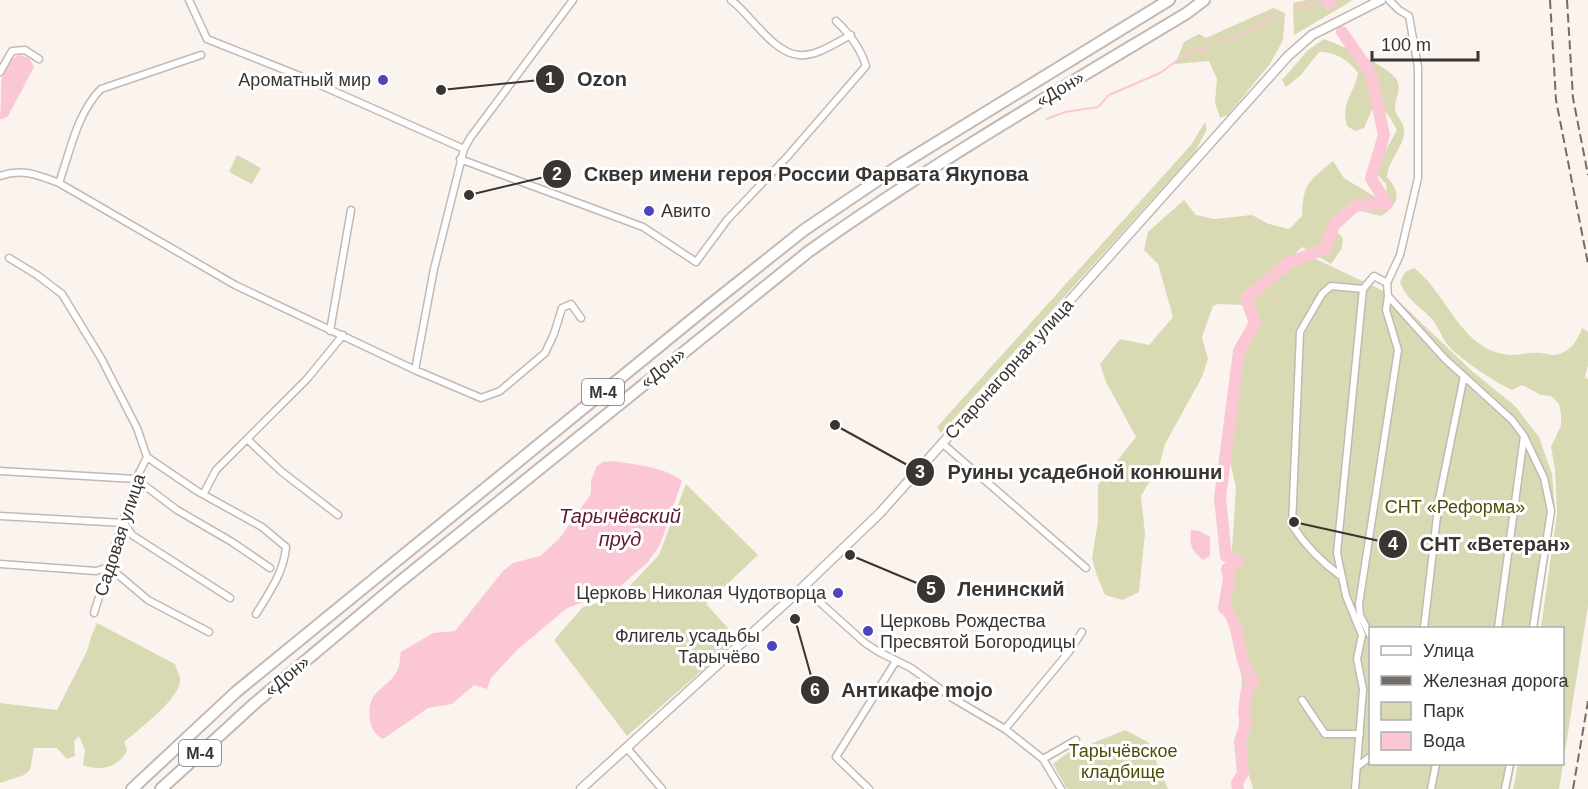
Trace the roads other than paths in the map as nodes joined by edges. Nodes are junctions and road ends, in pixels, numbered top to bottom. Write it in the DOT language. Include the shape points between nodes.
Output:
graph roads {
  1 [pos="189,0"];
  2 [pos="573,0"];
  3 [pos="731,0"];
  4 [pos="1169,0"];
  5 [pos="1204,0"];
  6 [pos="1381,0"];
  7 [pos="1389,0"];
  8 [pos="836,21"];
  9 [pos="851,35"];
  10 [pos="201,56"];
  11 [pos="39,59"];
  12 [pos="0,72"];
  13 [pos="464,149"];
  14 [pos="460,159"];
  15 [pos="0,176"];
  16 [pos="59,183"];
  17 [pos="351,210"];
  18 [pos="9,258"];
  19 [pos="1387,283"];
  20 [pos="1363,289"];
  21 [pos="1388,296"];
  22 [pos="581,318"];
  23 [pos="330,331"];
  24 [pos="343,335"];
  25 [pos="415,370"];
  26 [pos="1464,376"];
  27 [pos="1524,436"];
  28 [pos="247,439"];
  29 [pos="943,444"];
  30 [pos="147,457"];
  31 [pos="0,471"];
  32 [pos="136,479"];
  33 [pos="204,493"];
  34 [pos="338,515"];
  35 [pos="0,516"];
  36 [pos="124,523"];
  37 [pos="0,564"];
  38 [pos="110,567"];
  39 [pos="270,568"];
  40 [pos="1086,568"];
  41 [pos="1341,576"];
  42 [pos="803,587"];
  43 [pos="230,598"];
  44 [pos="94,613"];
  45 [pos="256,614"];
  46 [pos="1424,627"];
  47 [pos="1498,627"];
  48 [pos="1533,627"];
  49 [pos="1369,631"];
  50 [pos="209,632"];
  51 [pos="1082,632"];
  52 [pos="896,661"];
  53 [pos="1302,700"];
  54 [pos="1005,729"];
  55 [pos="1360,734"];
  56 [pos="1076,740"];
  57 [pos="626,747"];
  58 [pos="1043,759"];
  59 [pos="1369,759"];
  60 [pos="1436,765"];
  61 [pos="1510,765"];
  62 [pos="1358,766"];
  63 [pos="132,789"];
  64 [pos="162,789"];
  65 [pos="581,789"];
  66 [pos="662,789"];
  67 [pos="869,789"];
  68 [pos="1061,789"];
  69 [pos="1355,789"];
  70 [pos="1431,789"];
  71 [pos="1505,789"];
  1 -- 13 [label="street" via="207,39"];
  2 -- 13 [label="street"];
  3 -- 9 [label="street" via="772,41 800,56"];
  4 -- 63 [label="highway, «Дон» / М-4" via="900,165 804,230 254,677"];
  5 -- 64 [label="highway, «Дон» / М-4" via="976,140 808,252 397,584 254,704"];
  6 -- 29 [label="main road, Старонагорная улица" via="1312,35 1288,56"];
  7 -- 19 [label="street" via="1409,16 1418,66 1418,178 1400,255"];
  8 -- 9 [label="street"];
  9 -- 14 [label="street" via="866,66 727,220 696,262 643,227"];
  10 -- 16 [label="street" via="101,89 84,113"];
  11 -- 12 [label="street" via="25,50 12,51"];
  13 -- 14 [label="street"];
  14 -- 25 [label="street"];
  15 -- 16 [label="street" via="13,171"];
  16 -- 23 [label="street" via="235,285"];
  17 -- 23 [label="street"];
  18 -- 30 [label="street" via="62,294 101,358 137,428"];
  19 -- 20 [label="street" via="1374,276"];
  19 -- 21 [label="street"];
  20 -- 41 [label="street" via="1337,553"];
  20 -- 41 [label="street" via="1331,286 1300,332 1292,525 1300,538"];
  21 -- 26 [label="street"];
  21 -- 49 [label="street" via="1386,310 1398,350 1359,604"];
  22 -- 25 [label="street" via="571,304 562,308 545,353 500,391 481,398"];
  23 -- 24 [label="street"];
  24 -- 25 [label="street"];
  24 -- 28 [label="street" via="307,379"];
  26 -- 27 [label="street"];
  26 -- 46 [label="street" via="1439,499"];
  27 -- 47 [label="street"];
  27 -- 48 [label="street" via="1544,478 1551,511"];
  28 -- 33 [label="street" via="216,470"];
  28 -- 34 [label="street"];
  29 -- 40 [label="street"];
  29 -- 42 [label="main road, Старонагорная улица" via="880,513"];
  30 -- 32 [label="street, Садовая улица"];
  30 -- 33 [label="street"];
  31 -- 32 [label="street"];
  32 -- 36 [label="street, Садовая улица"];
  32 -- 39 [label="street" via="177,510"];
  33 -- 45 [label="street" via="262,527 286,547 278,578"];
  35 -- 36 [label="street"];
  36 -- 38 [label="street, Садовая улица"];
  36 -- 43 [label="street" via="132,536"];
  37 -- 38 [label="street" via="96,571"];
  38 -- 44 [label="street, Садовая улица"];
  38 -- 50 [label="street" via="148,600"];
  41 -- 55 [label="street" via="1362,635 1357,659 1364,689"];
  42 -- 52 [label="street" via="866,643"];
  42 -- 57 [label="main road, Старонагорная улица"];
  51 -- 54 [label="street"];
  52 -- 54 [label="street"];
  52 -- 67 [label="street" via="836,757"];
  53 -- 55 [label="street" via="1325,734"];
  54 -- 58 [label="street"];
  55 -- 62 [label="street"];
  56 -- 58 [label="street"];
  57 -- 65 [label="main road, Старонагорная улица"];
  57 -- 66 [label="street"];
  58 -- 68 [label="street"];
  59 -- 62 [label="street"];
  60 -- 70 [label="street"];
  61 -- 71 [label="street"];
  62 -- 69 [label="street"];
}
